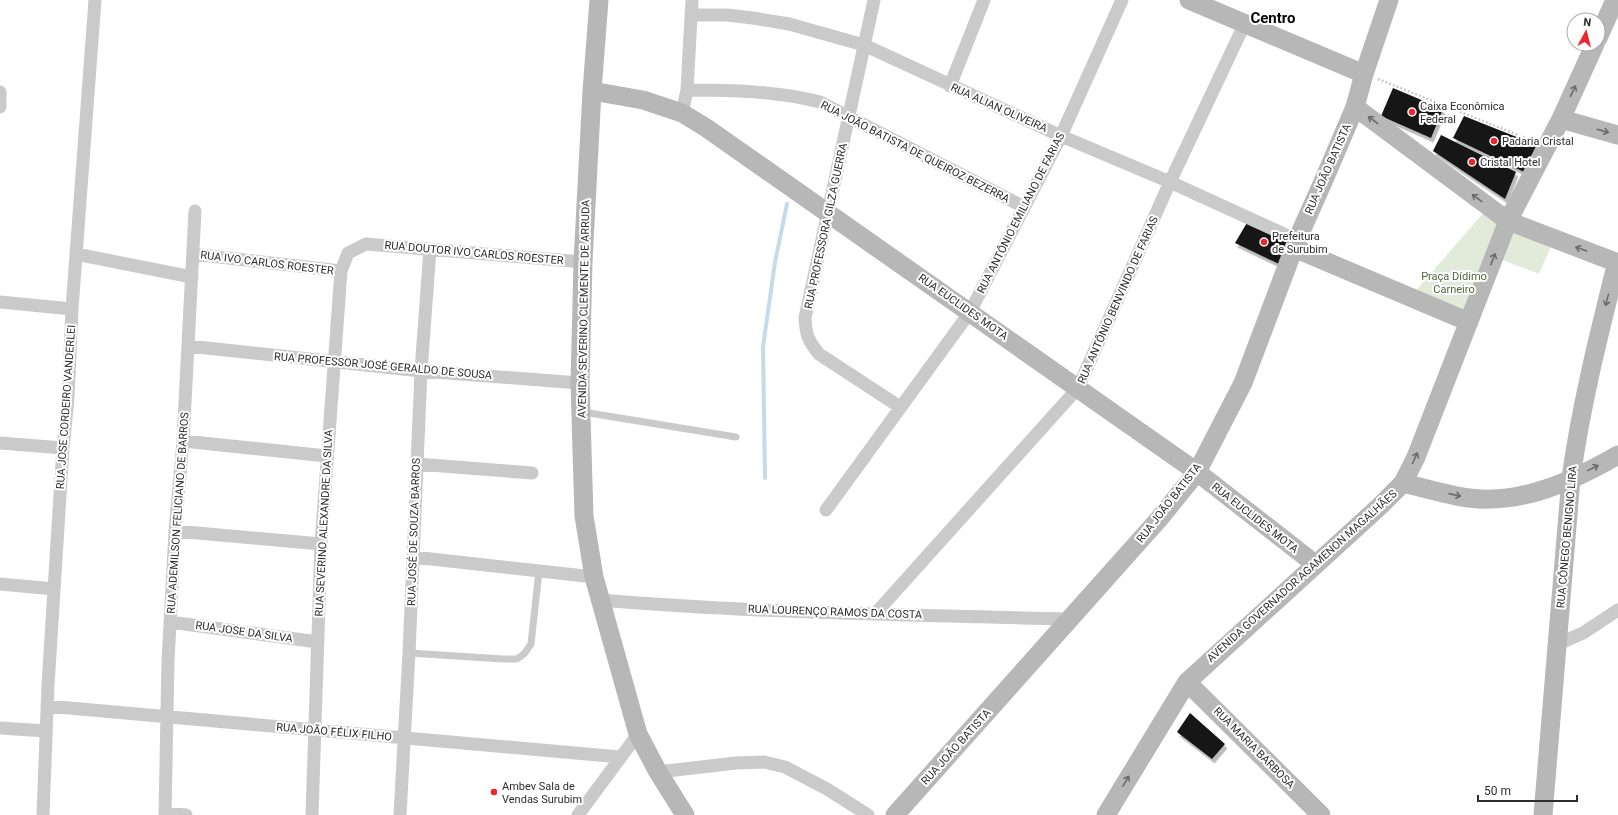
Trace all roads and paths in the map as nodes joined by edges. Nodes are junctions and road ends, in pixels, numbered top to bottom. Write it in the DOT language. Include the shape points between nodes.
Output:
graph roads {
  1 [pos="95,0"];
  2 [pos="599,0"];
  3 [pos="692,0"];
  4 [pos="874,0"];
  5 [pos="984,0"];
  6 [pos="1122,0"];
  7 [pos="1189,0"];
  8 [pos="1389,0"];
  9 [pos="1615,0"];
  10 [pos="691,15"];
  11 [pos="1606,20"];
  12 [pos="1244,23"];
  13 [pos="864,45"];
  14 [pos="1591,52"];
  15 [pos="1364,74"];
  16 [pos="950,86"];
  17 [pos="687,90"];
  18 [pos="592,91"];
  19 [pos="0,92"];
  20 [pos="0,107"];
  21 [pos="1355,107"];
  22 [pos="682,113"];
  23 [pos="850,117"];
  24 [pos="1561,119"];
  25 [pos="1618,134"];
  26 [pos="1061,136"];
  27 [pos="1546,146"];
  28 [pos="1170,182"];
  29 [pos="1024,207"];
  30 [pos="195,211"];
  31 [pos="828,212"];
  32 [pos="1508,222"];
  33 [pos="366,244"];
  34 [pos="1295,244"];
  35 [pos="430,249"];
  36 [pos="76,254"];
  37 [pos="193,254"];
  38 [pos="583,262"];
  39 [pos="1617,262"];
  40 [pos="341,271"];
  41 [pos="192,277"];
  42 [pos="0,302"];
  43 [pos="72,309"];
  44 [pos="970,312"];
  45 [pos="1469,322"];
  46 [pos="188,346"];
  47 [pos="333,363"];
  48 [pos="422,371"];
  49 [pos="580,382"];
  50 [pos="1078,388"];
  51 [pos="900,407"];
  52 [pos="580,412"];
  53 [pos="736,437"];
  54 [pos="183,441"];
  55 [pos="0,443"];
  56 [pos="62,448"];
  57 [pos="1618,455"];
  58 [pos="327,456"];
  59 [pos="417,464"];
  60 [pos="1197,472"];
  61 [pos="532,473"];
  62 [pos="1571,478"];
  63 [pos="1403,483"];
  64 [pos="826,510"];
  65 [pos="175,531"];
  66 [pos="321,544"];
  67 [pos="413,557"];
  68 [pos="1315,564"];
  69 [pos="539,571"];
  70 [pos="594,577"];
  71 [pos="0,584"];
  72 [pos="54,589"];
  73 [pos="600,600"];
  74 [pos="1618,610"];
  75 [pos="875,614"];
  76 [pos="1070,619"];
  77 [pos="170,622"];
  78 [pos="318,642"];
  79 [pos="1558,644"];
  80 [pos="409,653"];
  81 [pos="1186,682"];
  82 [pos="47,706"];
  83 [pos="166,717"];
  84 [pos="0,728"];
  85 [pos="314,730"];
  86 [pos="46,731"];
  87 [pos="638,734"];
  88 [pos="404,738"];
  89 [pos="620,757"];
  90 [pos="658,772"];
  91 [pos="165,814"];
  92 [pos="43,815"];
  93 [pos="186,815"];
  94 [pos="312,815"];
  95 [pos="400,815"];
  96 [pos="578,815"];
  97 [pos="686,815"];
  98 [pos="868,815"];
  99 [pos="895,815"];
  100 [pos="1106,815"];
  101 [pos="1321,815"];
  102 [pos="1543,815"];
  1 -- 36 [label="street, RUA JOSE CORDEIRO VANDERLEI"];
  2 -- 18 [label="main road, AVENIDA SEVERINO CLEMENTE DE ARRUDA"];
  3 -- 10 [label="street"];
  4 -- 13 [label="street, RUA PROFESSORA GILZA GUERRA"];
  5 -- 16 [label="street"];
  6 -- 26 [label="street, RUA ANTÔNIO EMILIANO DE FARIAS"];
  7 -- 12 [label="main road"];
  8 -- 15 [label="main road, RUA JOÃO BATISTA"];
  9 -- 11 [label="main road"];
  10 -- 13 [label="street, RUA ALIAN OLIVEIRA" via="727,15 788,24"];
  10 -- 17 [label="street"];
  12 -- 15 [label="main road"];
  12 -- 28 [label="street, RUA ANTÔNIO BENVINDO DE FARIAS"];
  13 -- 16 [label="street, RUA ALIAN OLIVEIRA"];
  13 -- 23 [label="street, RUA PROFESSORA GILZA GUERRA"];
  24 -- 14 [label="main road, AVENIDA GOVERNADOR AGAMENON MAGALHÃES, one-way"];
  15 -- 21 [label="main road, RUA JOÃO BATISTA"];
  15 -- 27 [label="path"];
  16 -- 26 [label="street, RUA ALIAN OLIVEIRA"];
  17 -- 22 [label="street"];
  17 -- 23 [label="street, RUA JOÃO BATISTA DE QUEIROZ BEZERRA" via="774,93 800,97 820,102"];
  18 -- 22 [label="main road, RUA EUCLIDES MOTA" via="644,100"];
  18 -- 38 [label="main road, AVENIDA SEVERINO CLEMENTE DE ARRUDA"];
  19 -- 20 [label="street"];
  32 -- 21 [label="main road, one-way"];
  21 -- 34 [label="main road, RUA JOÃO BATISTA"];
  22 -- 31 [label="main road, RUA EUCLIDES MOTA"];
  23 -- 29 [label="street, RUA JOÃO BATISTA DE QUEIROZ BEZERRA"];
  23 -- 31 [label="street, RUA PROFESSORA GILZA GUERRA"];
  24 -- 25 [label="main road, one-way"];
  24 -- 27 [label="main road, AVENIDA GOVERNADOR AGAMENON MAGALHÃES"];
  26 -- 28 [label="street, RUA ALIAN OLIVEIRA"];
  26 -- 29 [label="street, RUA ANTÔNIO EMILIANO DE FARIAS"];
  27 -- 32 [label="main road, AVENIDA GOVERNADOR AGAMENON MAGALHÃES"];
  28 -- 34 [label="street, RUA ALIAN OLIVEIRA"];
  28 -- 50 [label="street, RUA ANTÔNIO BENVINDO DE FARIAS"];
  29 -- 44 [label="street, RUA ANTÔNIO EMILIANO DE FARIAS"];
  30 -- 37 [label="street, RUA ADEMILSON FELICIANO DE BARROS"];
  31 -- 44 [label="main road, RUA EUCLIDES MOTA"];
  31 -- 51 [label="street, RUA PROFESSORA GILZA GUERRA" via="805,318 806,334 819,354"];
  39 -- 32 [label="main road, one-way"];
  45 -- 32 [label="main road, AVENIDA GOVERNADOR AGAMENON MAGALHÃES, one-way"];
  33 -- 35 [label="street, RUA DOUTOR IVO CARLOS ROESTER"];
  33 -- 40 [label="street, RUA SEVERINO ALEXANDRE DA SILVA" via="348,253"];
  34 -- 45 [label="main road"];
  34 -- 60 [label="main road, RUA JOÃO BATISTA" via="1243,383"];
  35 -- 38 [label="street, RUA DOUTOR IVO CARLOS ROESTER"];
  35 -- 48 [label="street, RUA JOSÉ DE SOUZA BARROS"];
  36 -- 41 [label="street"];
  36 -- 43 [label="street, RUA JOSE CORDEIRO VANDERLEI"];
  37 -- 40 [label="street, RUA IVO CARLOS ROESTER"];
  37 -- 41 [label="street, RUA ADEMILSON FELICIANO DE BARROS"];
  38 -- 49 [label="main road, AVENIDA SEVERINO CLEMENTE DE ARRUDA"];
  39 -- 62 [label="main road, RUA CÔNEGO BENIGNO LIRA, one-way" via="1586,389"];
  40 -- 47 [label="street, RUA SEVERINO ALEXANDRE DA SILVA"];
  41 -- 46 [label="street, RUA ADEMILSON FELICIANO DE BARROS"];
  42 -- 43 [label="street"];
  43 -- 56 [label="street, RUA JOSE CORDEIRO VANDERLEI" via="68,398"];
  44 -- 50 [label="main road, RUA EUCLIDES MOTA"];
  44 -- 51 [label="street, RUA ANTÔNIO EMILIANO DE FARIAS"];
  63 -- 45 [label="main road, AVENIDA GOVERNADOR AGAMENON MAGALHÃES, one-way" via="1416,457"];
  46 -- 47 [label="street, RUA PROFESSOR JOSÉ GERALDO DE SOUSA"];
  46 -- 54 [label="street, RUA ADEMILSON FELICIANO DE BARROS"];
  47 -- 48 [label="street, RUA PROFESSOR JOSÉ GERALDO DE SOUSA"];
  47 -- 58 [label="street, RUA SEVERINO ALEXANDRE DA SILVA"];
  48 -- 49 [label="street, RUA PROFESSOR JOSÉ GERALDO DE SOUSA"];
  48 -- 59 [label="street, RUA JOSÉ DE SOUZA BARROS"];
  49 -- 52 [label="main road, AVENIDA SEVERINO CLEMENTE DE ARRUDA"];
  50 -- 60 [label="main road, RUA EUCLIDES MOTA"];
  50 -- 75 [label="street, RUA ANTÔNIO BENVINDO DE FARIAS"];
  51 -- 64 [label="street, RUA ANTÔNIO EMILIANO DE FARIAS"];
  52 -- 53 [label="lane"];
  52 -- 70 [label="main road, AVENIDA SEVERINO CLEMENTE DE ARRUDA" via="584,516"];
  54 -- 58 [label="street"];
  54 -- 65 [label="street, RUA ADEMILSON FELICIANO DE BARROS"];
  55 -- 56 [label="street"];
  56 -- 72 [label="street, RUA JOSE CORDEIRO VANDERLEI"];
  62 -- 57 [label="main road, one-way"];
  58 -- 66 [label="street, RUA SEVERINO ALEXANDRE DA SILVA"];
  59 -- 61 [label="street"];
  59 -- 67 [label="street, RUA JOSÉ DE SOUZA BARROS"];
  60 -- 68 [label="main road, RUA EUCLIDES MOTA"];
  60 -- 76 [label="main road, RUA JOÃO BATISTA"];
  63 -- 62 [label="main road, one-way" via="1468,498 1500,499 1530,494"];
  62 -- 79 [label="main road, RUA CÔNEGO BENIGNO LIRA"];
  63 -- 68 [label="main road, AVENIDA GOVERNADOR AGAMENON MAGALHÃES"];
  65 -- 66 [label="street"];
  65 -- 77 [label="street, RUA ADEMILSON FELICIANO DE BARROS"];
  66 -- 78 [label="street, RUA SEVERINO ALEXANDRE DA SILVA"];
  67 -- 69 [label="street"];
  67 -- 80 [label="street, RUA JOSÉ DE SOUZA BARROS"];
  68 -- 81 [label="main road, AVENIDA GOVERNADOR AGAMENON MAGALHÃES"];
  69 -- 70 [label="street"];
  69 -- 80 [label="lane" via="531,644 517,659"];
  70 -- 73 [label="main road, AVENIDA SEVERINO CLEMENTE DE ARRUDA"];
  71 -- 72 [label="street"];
  72 -- 82 [label="street, RUA JOSE CORDEIRO VANDERLEI"];
  73 -- 75 [label="street, RUA LOURENÇO RAMOS DA COSTA" via="676,606"];
  73 -- 87 [label="main road, AVENIDA SEVERINO CLEMENTE DE ARRUDA"];
  74 -- 79 [label="street" via="1583,633"];
  75 -- 76 [label="street, RUA LOURENÇO RAMOS DA COSTA"];
  76 -- 99 [label="main road, RUA JOÃO BATISTA"];
  77 -- 78 [label="street, RUA JOSE DA SILVA"];
  77 -- 83 [label="street, RUA ADEMILSON FELICIANO DE BARROS"];
  78 -- 85 [label="street, RUA SEVERINO ALEXANDRE DA SILVA"];
  79 -- 102 [label="main road, RUA CÔNEGO BENIGNO LIRA"];
  80 -- 88 [label="street, RUA JOSÉ DE SOUZA BARROS"];
  100 -- 81 [label="main road, AVENIDA GOVERNADOR AGAMENON MAGALHÃES, one-way"];
  81 -- 101 [label="main road, RUA MARIA BARBOSA"];
  82 -- 83 [label="street, RUA JOÃO FÉLIX FILHO"];
  82 -- 86 [label="street, RUA JOSE CORDEIRO VANDERLEI"];
  83 -- 85 [label="street, RUA JOÃO FÉLIX FILHO"];
  83 -- 91 [label="street, RUA ADEMILSON FELICIANO DE BARROS"];
  84 -- 86 [label="street"];
  85 -- 88 [label="street, RUA JOÃO FÉLIX FILHO"];
  85 -- 94 [label="street, RUA SEVERINO ALEXANDRE DA SILVA"];
  86 -- 92 [label="street, RUA JOSE CORDEIRO VANDERLEI"];
  87 -- 89 [label="street"];
  87 -- 90 [label="main road, AVENIDA SEVERINO CLEMENTE DE ARRUDA"];
  88 -- 89 [label="street, RUA JOÃO FÉLIX FILHO"];
  88 -- 95 [label="street, RUA JOSÉ DE SOUZA BARROS"];
  89 -- 96 [label="street"];
  90 -- 97 [label="main road, AVENIDA SEVERINO CLEMENTE DE ARRUDA"];
  90 -- 98 [label="street" via="764,762 785,767"];
  91 -- 93 [label="street"];
}
